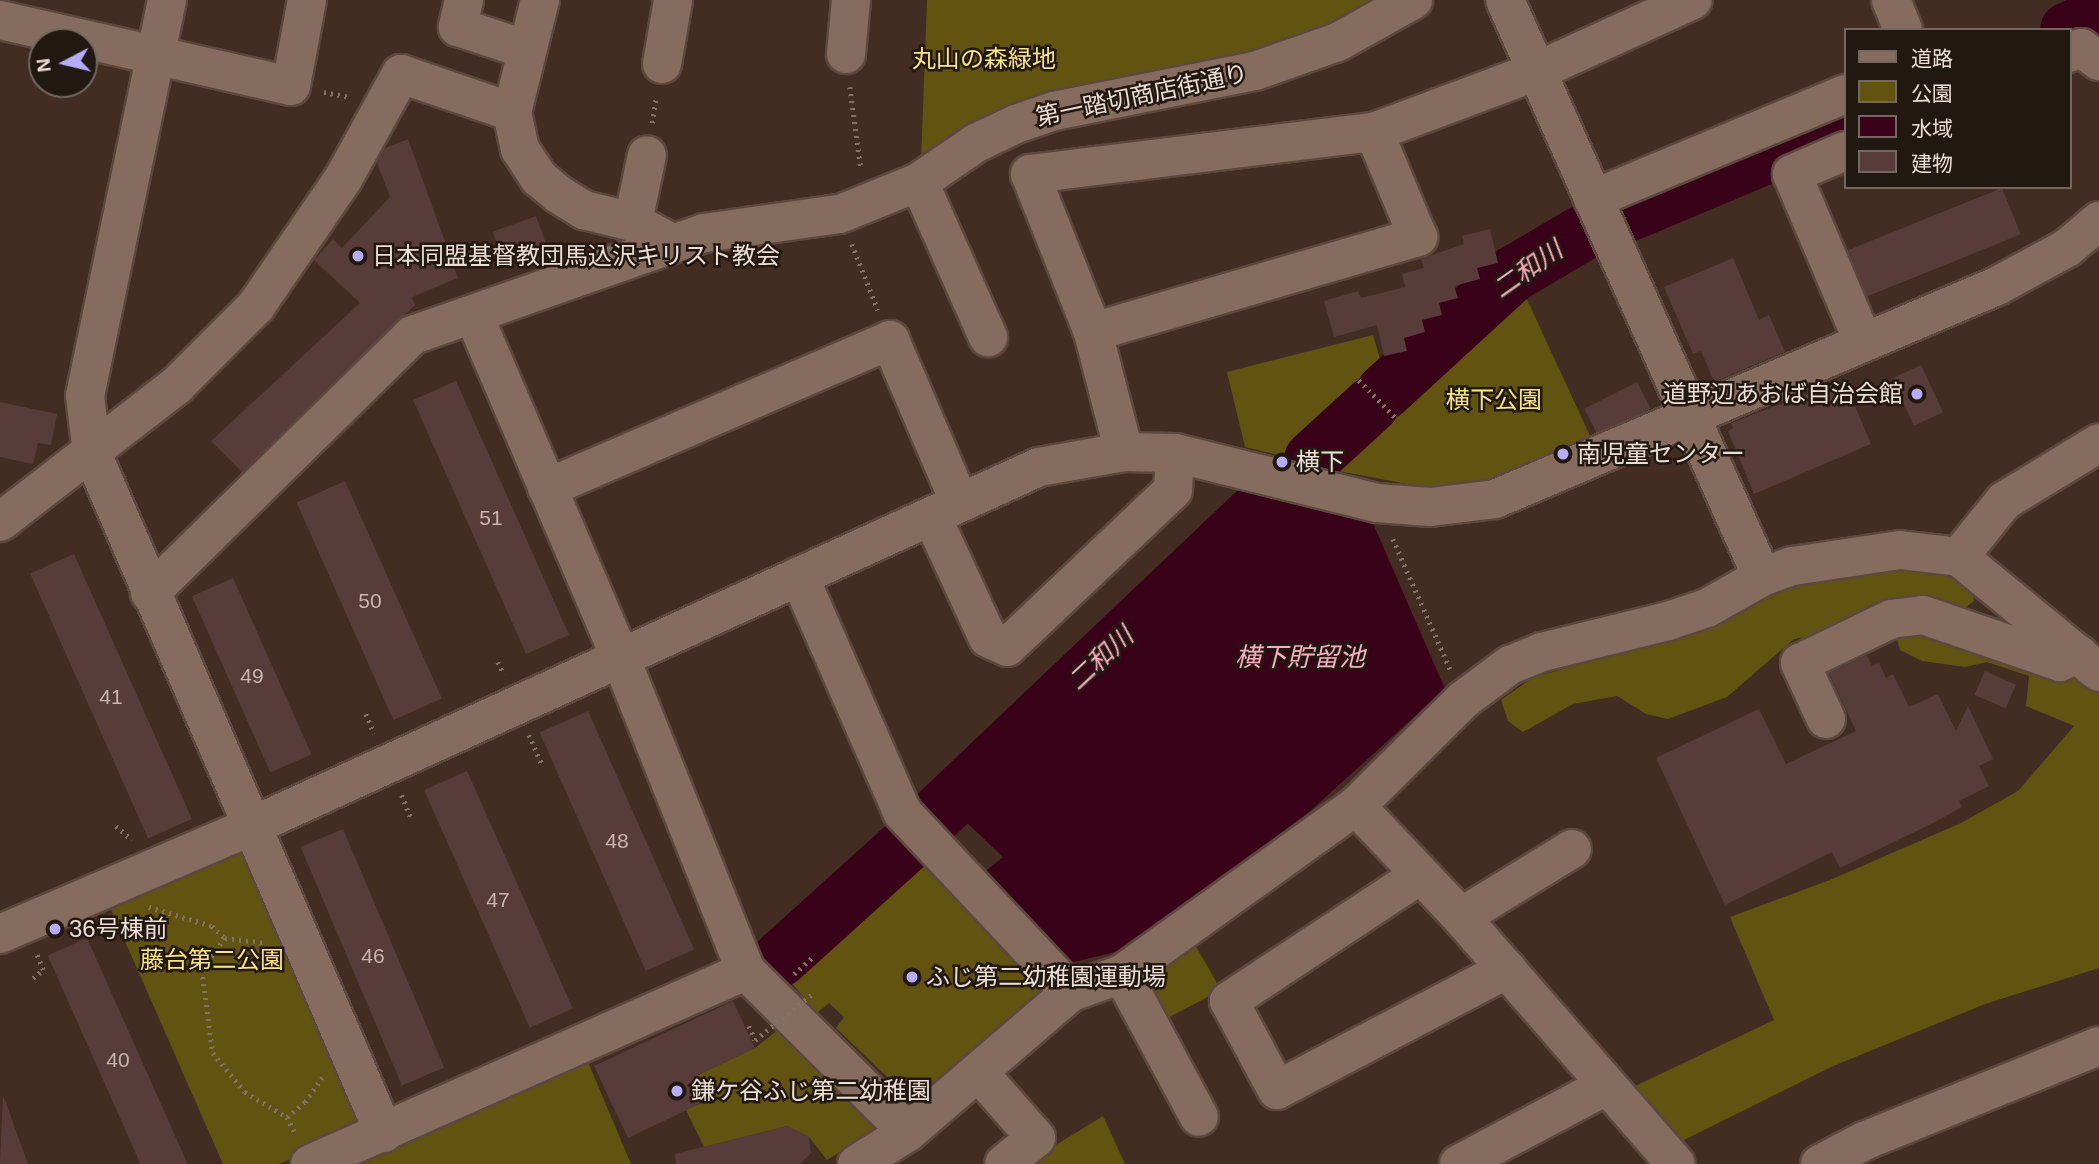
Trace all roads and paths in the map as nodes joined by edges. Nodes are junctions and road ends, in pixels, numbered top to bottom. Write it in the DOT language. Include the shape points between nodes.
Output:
graph roads {
  1 [pos="167,0"];
  2 [pos="307,0"];
  3 [pos="464,0"];
  4 [pos="540,0"];
  5 [pos="673,0"];
  6 [pos="851,0"];
  7 [pos="1413,0"];
  8 [pos="1505,0"];
  9 [pos="1693,0"];
  10 [pos="13,20"];
  11 [pos="525,49"];
  12 [pos="2071,52"];
  13 [pos="846,54"];
  14 [pos="156,55"];
  15 [pos="2099,61"];
  16 [pos="662,64"];
  17 [pos="1537,71"];
  18 [pos="291,86"];
  19 [pos="1843,94"];
  20 [pos="384,104"];
  21 [pos="512,112"];
  22 [pos="1374,132"];
  23 [pos="1843,151"];
  24 [pos="647,155"];
  25 [pos="919,182"];
  26 [pos="853,209"];
  27 [pos="1600,216"];
  28 [pos="2099,221"];
  29 [pos="633,222"];
  30 [pos="672,243"];
  31 [pos="474,316"];
  32 [pos="1093,332"];
  33 [pos="988,337"];
  34 [pos="890,340"];
  35 [pos="1863,341"];
  36 [pos="1359,380"];
  37 [pos="1395,417"];
  38 [pos="1690,420"];
  39 [pos="2099,443"];
  40 [pos="1124,452"];
  41 [pos="92,453"];
  42 [pos="1175,453"];
  43 [pos="547,488"];
  44 [pos="1377,503"];
  45 [pos="946,510"];
  46 [pos="0,522"];
  47 [pos="1959,557"];
  48 [pos="799,576"];
  49 [pos="1762,576"];
  50 [pos="150,593"];
  51 [pos="621,659"];
  52 [pos="2089,663"];
  53 [pos="1463,699"];
  54 [pos="1826,719"];
  55 [pos="1356,806"];
  56 [pos="250,827"];
  57 [pos="1572,849"];
  58 [pos="1420,875"];
  59 [pos="144,897"];
  60 [pos="1461,917"];
  61 [pos="0,934"];
  62 [pos="225,937"];
  63 [pos="277,943"];
  64 [pos="814,956"];
  65 [pos="1507,969"];
  66 [pos="746,971"];
  67 [pos="1122,974"];
  68 [pos="1071,992"];
  69 [pos="755,1040"];
  70 [pos="2099,1046"];
  71 [pos="322,1065"];
  72 [pos="980,1074"];
  73 [pos="1606,1086"];
  74 [pos="287,1117"];
  75 [pos="1199,1117"];
  76 [pos="908,1132"];
  77 [pos="384,1133"];
  78 [pos="305,1153"];
  79 [pos="1870,1153"];
  80 [pos="857,1164"];
  81 [pos="1004,1164"];
  82 [pos="1459,1164"];
  83 [pos="1675,1164"];
  84 [pos="1820,1164"];
  1 -- 14 [label="street"];
  2 -- 18 [label="street"];
  3 -- 11 [label="street" via="458,27"];
  4 -- 11 [label="street"];
  5 -- 16 [label="street"];
  6 -- 13 [label="street"];
  7 -- 25 [label="street, 第一踏切商店街通り" via="1338,42 1255,71 1054,111 1016,124 976,143"];
  8 -- 17 [label="street"];
  9 -- 17 [label="street"];
  10 -- 14 [label="street"];
  11 -- 21 [label="street"];
  12 -- 15 [label="street" via="2081,48"];
  13 -- 26 [label="path"];
  14 -- 18 [label="street"];
  14 -- 41 [label="street" via="85,396"];
  16 -- 24 [label="path"];
  17 -- 22 [label="street"];
  17 -- 27 [label="street"];
  18 -- 20 [label="path"];
  19 -- 27 [label="street"];
  20 -- 21 [label="street" via="401,74"];
  20 -- 41 [label="street" via="343,179 256,306 177,385"];
  21 -- 29 [label="street" via="520,149 539,178 584,210"];
  22 -- 32 [label="street" via="1418,237"];
  22 -- 32 [label="street" via="1030,174"];
  23 -- 35 [label="street" via="1792,174"];
  24 -- 29 [label="street"];
  25 -- 26 [label="street, 第一踏切商店街通り"];
  25 -- 33 [label="street"];
  26 -- 30 [label="street, 第一踏切商店街通り" via="704,233"];
  26 -- 34 [label="path"];
  27 -- 38 [label="street"];
  28 -- 35 [label="street" via="2034,268"];
  29 -- 30 [label="street"];
  30 -- 31 [label="street, 第一踏切商店街通り"];
  31 -- 43 [label="street"];
  31 -- 50 [label="street, 第一踏切商店街通り" via="413,335"];
  32 -- 40 [label="street"];
  34 -- 43 [label="street"];
  34 -- 45 [label="street"];
  35 -- 38 [label="street"];
  36 -- 37 [label="path"];
  38 -- 44 [label="street" via="1495,499 1430,507"];
  38 -- 49 [label="street"];
  39 -- 47 [label="street" via="2004,501"];
  40 -- 42 [label="street"];
  40 -- 45 [label="street" via="1039,467"];
  41 -- 46 [label="street"];
  41 -- 50 [label="street"];
  42 -- 44 [label="street"];
  42 -- 45 [label="street" via="1173,490 1007,647 988,638"];
  43 -- 51 [label="street"];
  44 -- 53 [label="path"];
  45 -- 48 [label="street"];
  47 -- 49 [label="street" via="1900,550 1793,566"];
  47 -- 52 [label="street"];
  48 -- 51 [label="street"];
  48 -- 68 [label="street" via="902,811"];
  49 -- 53 [label="street" via="1707,608 1531,656 1510,665"];
  50 -- 56 [label="street"];
  51 -- 56 [label="street"];
  51 -- 66 [label="street"];
  52 -- 54 [label="street" via="2060,662 1923,615 1891,619 1800,663"];
  53 -- 55 [label="street"];
  55 -- 58 [label="street"];
  55 -- 67 [label="street"];
  56 -- 61 [label="street"];
  56 -- 77 [label="street"];
  57 -- 60 [label="street"];
  58 -- 60 [label="street"];
  58 -- 65 [label="street" via="1229,1001 1277,1090"];
  59 -- 62 [label="path" via="149,907 212,926"];
  60 -- 65 [label="street"];
  62 -- 63 [label="path"];
  62 -- 74 [label="path" via="202,970 213,1053 244,1092"];
  64 -- 69 [label="path, bridge" via="794,975 811,995"];
  65 -- 73 [label="street"];
  66 -- 76 [label="street"];
  66 -- 77 [label="street"];
  67 -- 68 [label="street"];
  67 -- 75 [label="street"];
  68 -- 72 [label="street"];
  70 -- 79 [label="street"];
  71 -- 74 [label="path" via="323,1076"];
  72 -- 76 [label="street"];
  72 -- 81 [label="street" via="1036,1138"];
  73 -- 82 [label="street"];
  73 -- 83 [label="street"];
  74 -- 78 [label="path"];
  76 -- 80 [label="street"];
  77 -- 78 [label="street"];
  79 -- 84 [label="street"];
}
